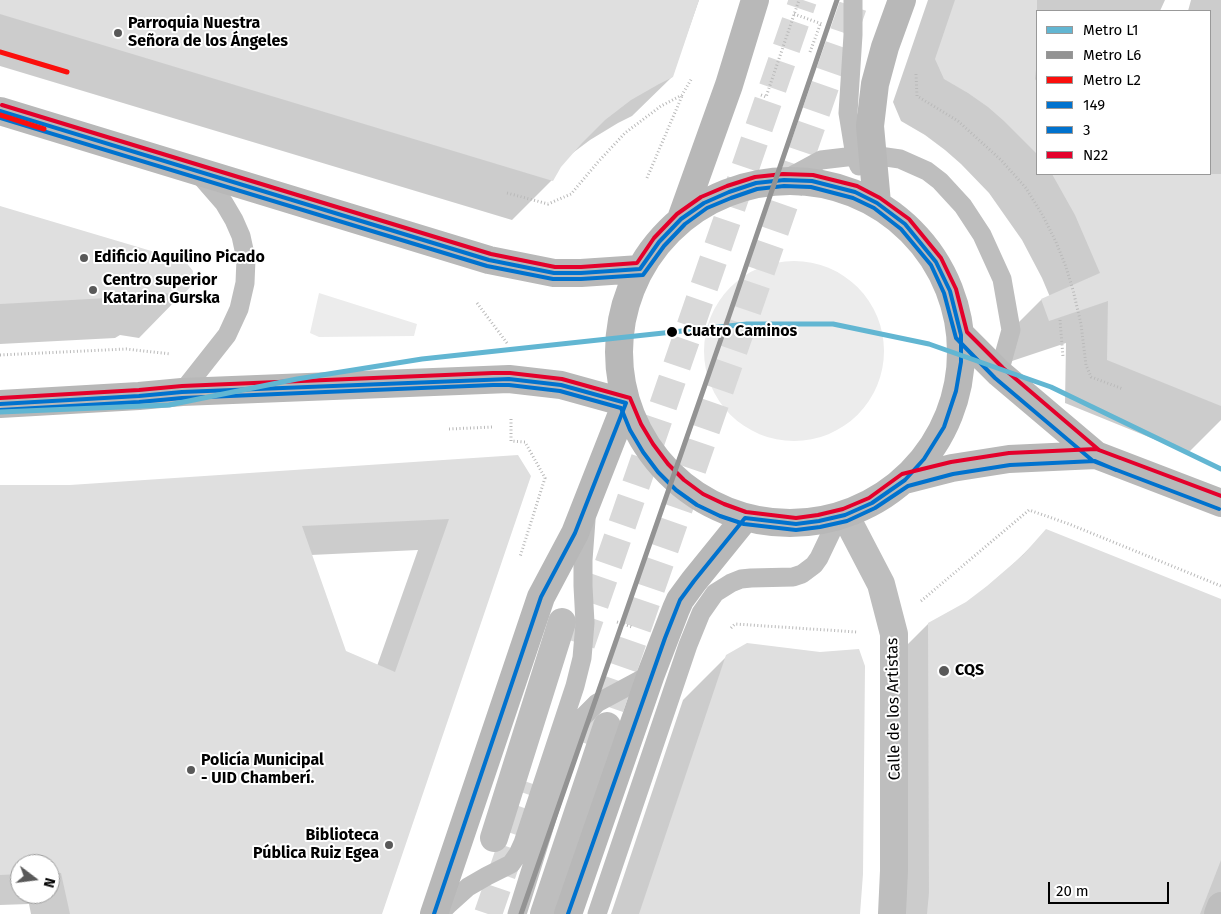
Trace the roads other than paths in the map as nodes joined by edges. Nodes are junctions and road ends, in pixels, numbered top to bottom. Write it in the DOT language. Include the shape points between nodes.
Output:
graph roads {
  1 [pos="755,0"];
  2 [pos="853,0"];
  3 [pos="902,0"];
  4 [pos="0,112"];
  5 [pos="864,155"];
  6 [pos="196,170"];
  7 [pos="784,180"];
  8 [pos="877,203"];
  9 [pos="681,219"];
  10 [pos="640,269"];
  11 [pos="961,335"];
  12 [pos="999,373"];
  13 [pos="182,392"];
  14 [pos="626,403"];
  15 [pos="0,404"];
  16 [pos="1096,456"];
  17 [pos="905,480"];
  18 [pos="588,501"];
  19 [pos="1221,503"];
  20 [pos="842,516"];
  21 [pos="745,518"];
  22 [pos="562,622"];
  23 [pos="651,674"];
  24 [pos="607,726"];
  25 [pos="494,838"];
  26 [pos="1221,906"];
  27 [pos="434,914"];
  28 [pos="440,914"];
  29 [pos="518,914"];
  30 [pos="544,914"];
  31 [pos="568,914"];
  32 [pos="597,914"];
  33 [pos="892,914"];
  34 [pos="1218,914"];
  1 -- 9 [label="main road" via="729,85"];
  2 -- 5 [label="lane" via="848,112"];
  3 -- 5 [label="main road" via="875,84"];
  4 -- 6 [label="main road"];
  5 -- 7 [label="lane" via="821,160"];
  5 -- 8 [label="main road"];
  5 -- 12 [label="lane" via="900,159 927,171 963,206 982,235 1002,279 1011,330"];
  6 -- 10 [label="main road" via="489,260 554,273"];
  6 -- 13 [label="lane" via="224,203 241,236 246,259 245,283 239,309 227,335"];
  7 -- 8 [label="main road" via="840,188"];
  7 -- 9 [label="main road" via="729,192 704,203"];
  8 -- 11 [label="main road" via="904,224 936,262 950,290"];
  9 -- 10 [label="main road"];
  10 -- 14 [label="main road" via="626,300 618,348"];
  11 -- 12 [label="main road"];
  11 -- 17 [label="main road" via="956,391 944,427 924,459"];
  12 -- 16 [label="main road"];
  13 -- 14 [label="main road" via="510,379 561,385"];
  13 -- 15 [label="main road"];
  14 -- 18 [label="main road"];
  14 -- 21 [label="main road" via="648,448 680,485 700,499"];
  16 -- 17 [label="main road" via="1009,459"];
  16 -- 19 [label="main road"];
  17 -- 20 [label="main road" via="872,502"];
  18 -- 27 [label="main road" via="541,597"];
  18 -- 28 [label="lane" via="582,586 582,658 523,843 511,864 468,887"];
  20 -- 21 [label="main road" via="796,524"];
  20 -- 32 [label="lane" via="819,558 802,574 741,579 730,583 715,593 701,613"];
  20 -- 33 [label="street, Calle de los Artistas" via="881,584 894,634"];
  21 -- 23 [label="main road" via="680,600"];
  22 -- 25 [label="street"];
  23 -- 29 [label="lane" via="597,703 576,730"];
  23 -- 31 [label="main road"];
  24 -- 30 [label="street"];
  26 -- 34 [label="street"];
}
